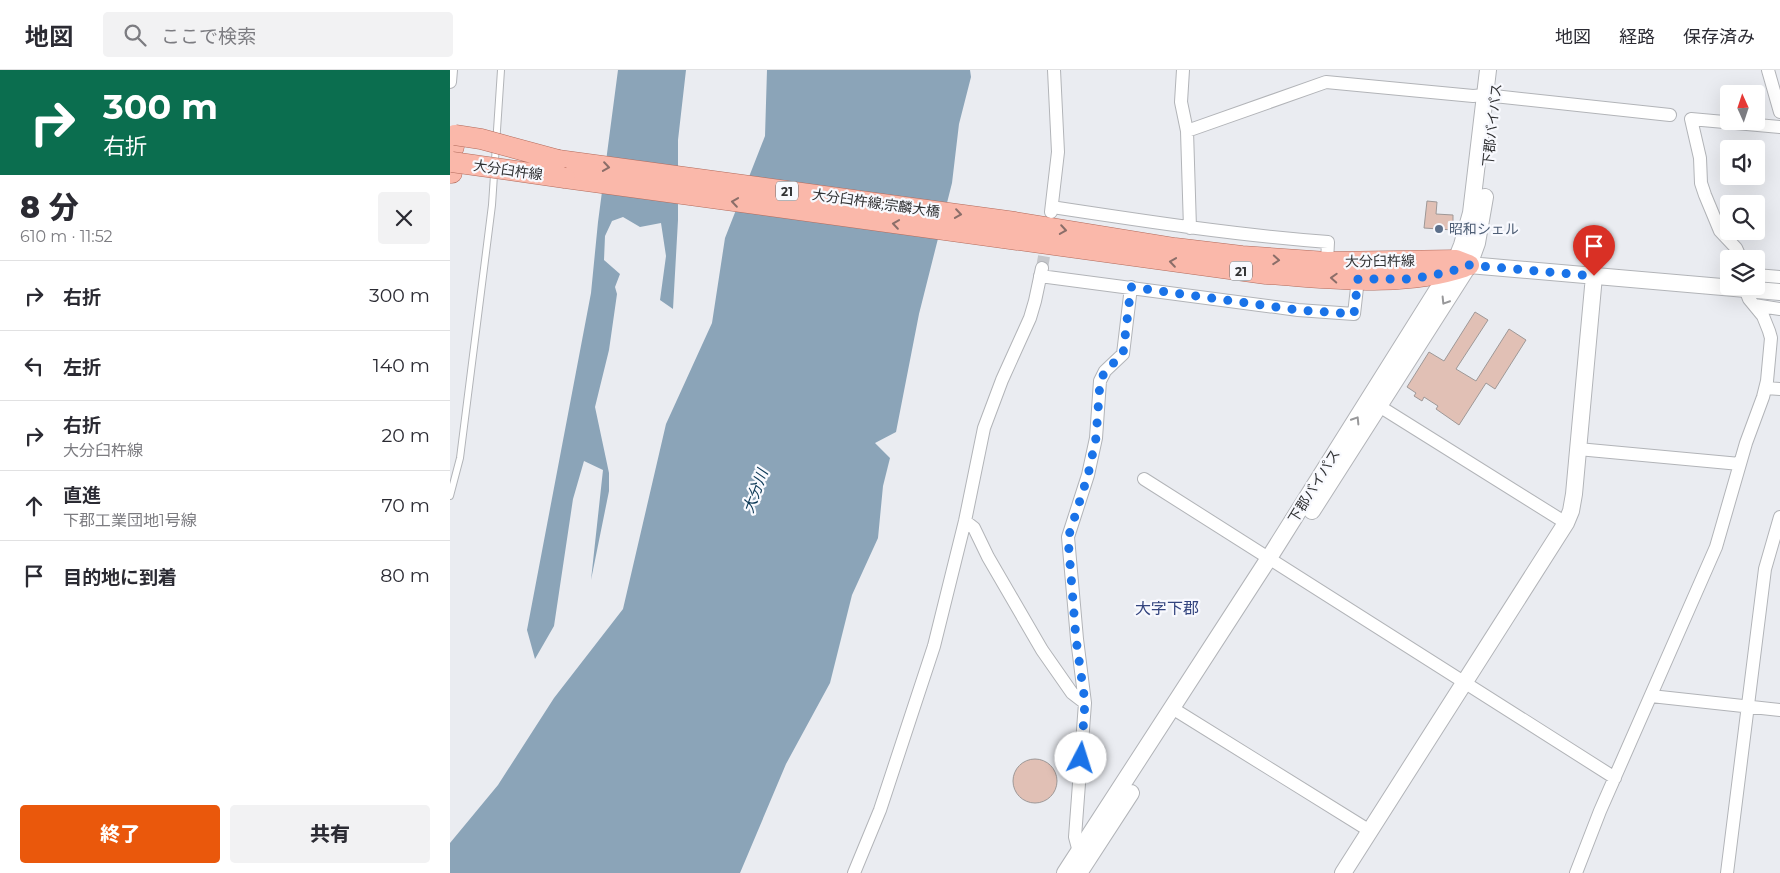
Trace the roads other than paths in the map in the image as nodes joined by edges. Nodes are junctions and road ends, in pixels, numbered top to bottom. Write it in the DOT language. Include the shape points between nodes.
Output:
graph roads {
  1 [pos="451,70"];
  2 [pos="501,70"];
  3 [pos="1054,70"];
  4 [pos="1183,70"];
  5 [pos="1488,70"];
  6 [pos="1498,70"];
  7 [pos="1768,70"];
  8 [pos="450,82"];
  9 [pos="1490,96"];
  10 [pos="1780,112"];
  11 [pos="1670,115"];
  12 [pos="1780,127"];
  13 [pos="1187,131"];
  14 [pos="452,154"];
  15 [pos="562,169"];
  16 [pos="1190,228"];
  17 [pos="1014,231"];
  18 [pos="1737,250"];
  19 [pos="1327,262"];
  20 [pos="1458,266"];
  21 [pos="1594,276"];
  22 [pos="1765,276"];
  23 [pos="1780,277"];
  24 [pos="1358,279"];
  25 [pos="1720,285"];
  26 [pos="1131,287"];
  27 [pos="1765,290"];
  28 [pos="1780,292"];
  29 [pos="1747,295"];
  30 [pos="1754,305"];
  31 [pos="1780,309"];
  32 [pos="1766,388"];
  33 [pos="1780,389"];
  34 [pos="1379,406"];
  35 [pos="1578,448"];
  36 [pos="1740,464"];
  37 [pos="1144,479"];
  38 [pos="450,496"];
  39 [pos="1780,517"];
  40 [pos="965,520"];
  41 [pos="1566,523"];
  42 [pos="1274,560"];
  43 [pos="1466,682"];
  44 [pos="1651,696"];
  45 [pos="1085,702"];
  46 [pos="1748,707"];
  47 [pos="1780,710"];
  48 [pos="1177,711"];
  49 [pos="1615,778"];
  50 [pos="1370,832"];
  51 [pos="1079,852"];
  52 [pos="1083,872"];
  53 [pos="854,873"];
  54 [pos="1065,873"];
  55 [pos="1343,873"];
  56 [pos="1576,873"];
  57 [pos="1727,873"];
  1 -- 8 [label="street"];
  2 -- 38 [label="lane" via="492,205 460,458"];
  3 -- 16 [label="street" via="1058,152 1052,209"];
  4 -- 13 [label="street" via="1181,102"];
  5 -- 9 [label="street, 下郡バイパス"];
  6 -- 9 [label="street, 下郡バイパス"];
  7 -- 10 [label="street"];
  9 -- 11 [label="street"];
  9 -- 13 [label="street" via="1326,82"];
  9 -- 20 [label="street, 下郡バイパス" via="1483,213 1477,243"];
  12 -- 18 [label="street" via="1691,119 1705,195 1720,231"];
  13 -- 16 [label="street"];
  14 -- 15 [label="main road, 大分臼杵線 / 21, bridge"];
  14 -- 15 [label="main road, bridge" via="481,139"];
  15 -- 17 [label="main road, 大分臼杵線;宗麟大橋 / 21"];
  16 -- 19 [label="street" via="1328,242"];
  17 -- 19 [label="main road, 大分臼杵線 / 21, one-way" via="1271,259"];
  24 -- 17 [label="main road, 大分臼杵線 / 21, one-way" via="1266,274"];
  19 -- 20 [label="main road, 大分臼杵線 / 21"];
  20 -- 21 [label="street"];
  20 -- 24 [label="main road, 大分臼杵線 / 21" via="1412,279"];
  20 -- 34 [label="street, 下郡バイパス, one-way"];
  42 -- 20 [label="street, 下郡バイパス, one-way"];
  21 -- 25 [label="street"];
  21 -- 35 [label="street"];
  22 -- 23 [label="street"];
  24 -- 26 [label="street" via="1354,314 1298,310"];
  26 -- 40 [label="street" via="1041,272 1030,318 984,428"];
  26 -- 45 [label="street" via="1123,354 1105,371 1100,382 1096,438 1068,538"];
  27 -- 28 [label="street"];
  29 -- 30 [label="street"];
  30 -- 31 [label="street"];
  30 -- 32 [label="street" via="1766,322 1770,338"];
  32 -- 33 [label="street"];
  32 -- 36 [label="street"];
  34 -- 41 [label="street"];
  34 -- 42 [label="street, 下郡バイパス"];
  35 -- 36 [label="street"];
  35 -- 41 [label="street" via="1574,494"];
  36 -- 44 [label="street" via="1716,547"];
  37 -- 42 [label="street"];
  39 -- 46 [label="street" via="1766,569"];
  40 -- 45 [label="street" via="974,528 1042,650 1072,693"];
  40 -- 53 [label="street" via="934,646 880,810"];
  41 -- 43 [label="street"];
  42 -- 43 [label="street"];
  42 -- 48 [label="street, 下郡バイパス"];
  43 -- 49 [label="street"];
  43 -- 50 [label="street"];
  44 -- 46 [label="street"];
  44 -- 49 [label="street"];
  45 -- 51 [label="street" via="1075,837"];
  46 -- 47 [label="street"];
  46 -- 57 [label="street"];
  48 -- 50 [label="street"];
  48 -- 51 [label="street, 下郡バイパス"];
  48 -- 52 [label="street, 下郡バイパス"];
  49 -- 56 [label="street"];
  50 -- 55 [label="street"];
  51 -- 54 [label="street, 下郡バイパス"];
}
